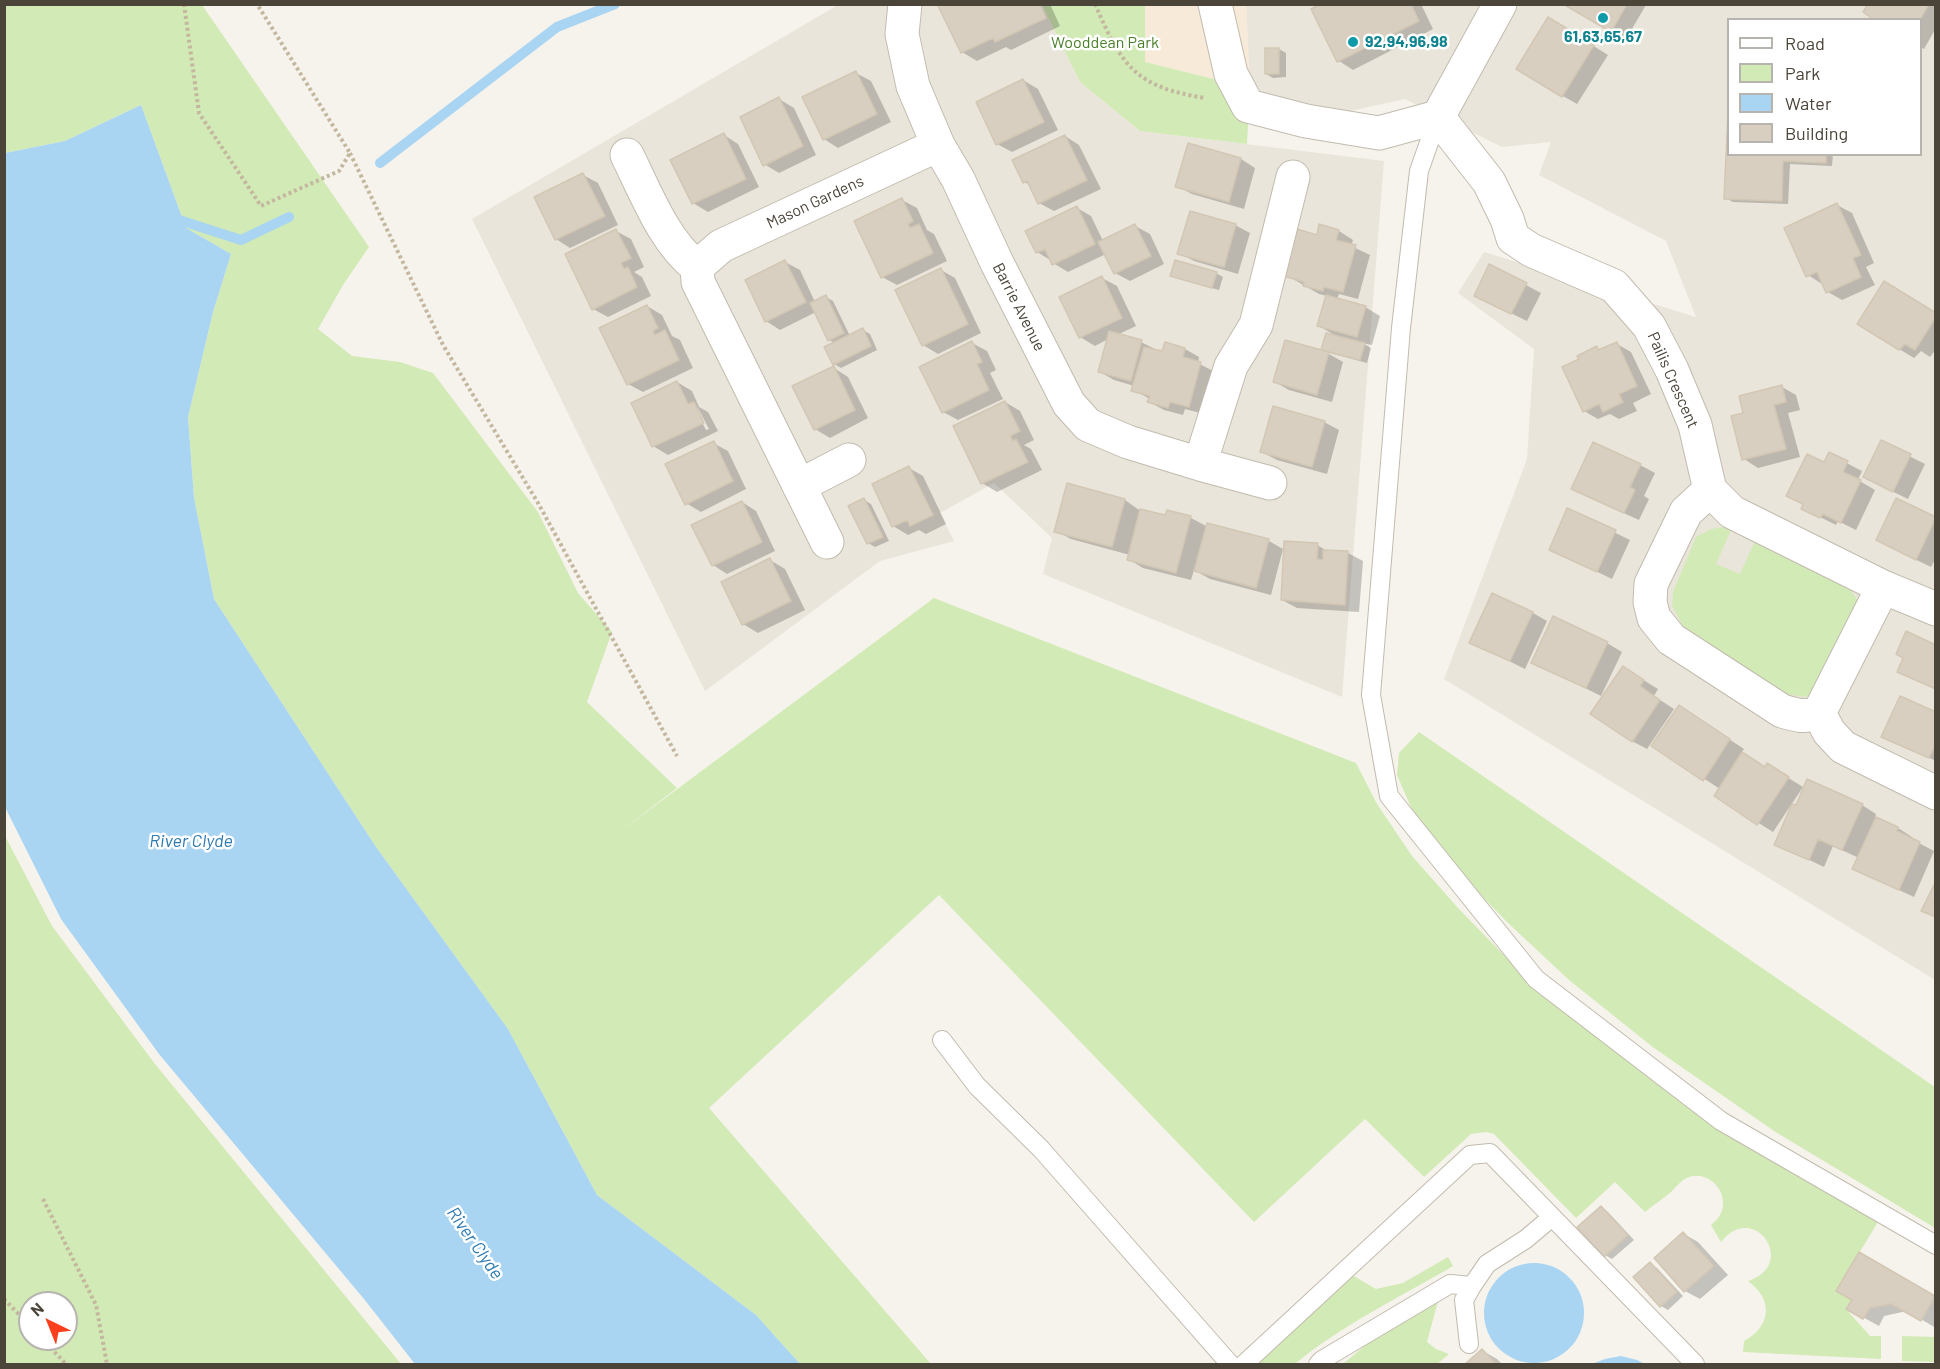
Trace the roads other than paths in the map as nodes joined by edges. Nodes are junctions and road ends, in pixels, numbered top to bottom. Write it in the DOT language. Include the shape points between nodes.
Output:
graph roads {
  1 [pos="905,4"];
  2 [pos="1215,4"];
  3 [pos="1500,4"];
  4 [pos="1438,117"];
  5 [pos="938,145"];
  6 [pos="627,154"];
  7 [pos="1293,177"];
  8 [pos="697,267"];
  9 [pos="849,460"];
  10 [pos="1200,464"];
  11 [pos="1269,483"];
  12 [pos="799,486"];
  13 [pos="1710,490"];
  14 [pos="827,542"];
  15 [pos="1884,587"];
  16 [pos="1935,609"];
  17 [pos="1819,713"];
  18 [pos="1935,794"];
  19 [pos="942,1040"];
  20 [pos="1552,1217"];
  21 [pos="1935,1245"];
  22 [pos="1472,1286"];
  23 [pos="1469,1344"];
  24 [pos="1230,1365"];
  25 [pos="1244,1365"];
  26 [pos="1318,1365"];
  27 [pos="1695,1365"];
  1 -- 5 [label="street, Barrie Avenue" via="902,34 913,86"];
  2 -- 4 [label="street" via="1232,74 1248,106 1379,133"];
  3 -- 4 [label="street"];
  4 -- 13 [label="street, Pailis Crescent" via="1489,182 1513,238 1531,250 1614,286 1649,326 1695,425"];
  4 -- 21 [label="lane" via="1419,171 1401,328 1371,695 1389,796 1536,979 1721,1122"];
  5 -- 8 [label="street, Mason Gardens" via="721,246"];
  5 -- 10 [label="street, Barrie Avenue" via="1070,404 1088,425"];
  6 -- 8 [label="street" via="657,217 686,259"];
  7 -- 10 [label="street" via="1256,326 1231,366"];
  8 -- 12 [label="street" via="698,282"];
  9 -- 12 [label="street"];
  10 -- 11 [label="street, Barrie Avenue"];
  12 -- 14 [label="street"];
  13 -- 15 [label="street" via="1732,512"];
  13 -- 17 [label="street" via="1686,512 1650,584 1654,618 1671,639 1782,711 1797,716"];
  15 -- 16 [label="street"];
  15 -- 17 [label="street"];
  17 -- 18 [label="street" via="1843,747"];
  19 -- 24 [label="lane" via="977,1086 1041,1149"];
  20 -- 22 [label="lane" via="1487,1264"];
  20 -- 25 [label="lane" via="1490,1153 1470,1155"];
  20 -- 27 [label="lane"];
  22 -- 23 [label="lane" via="1464,1300"];
  22 -- 26 [label="lane" via="1450,1284"];
}
